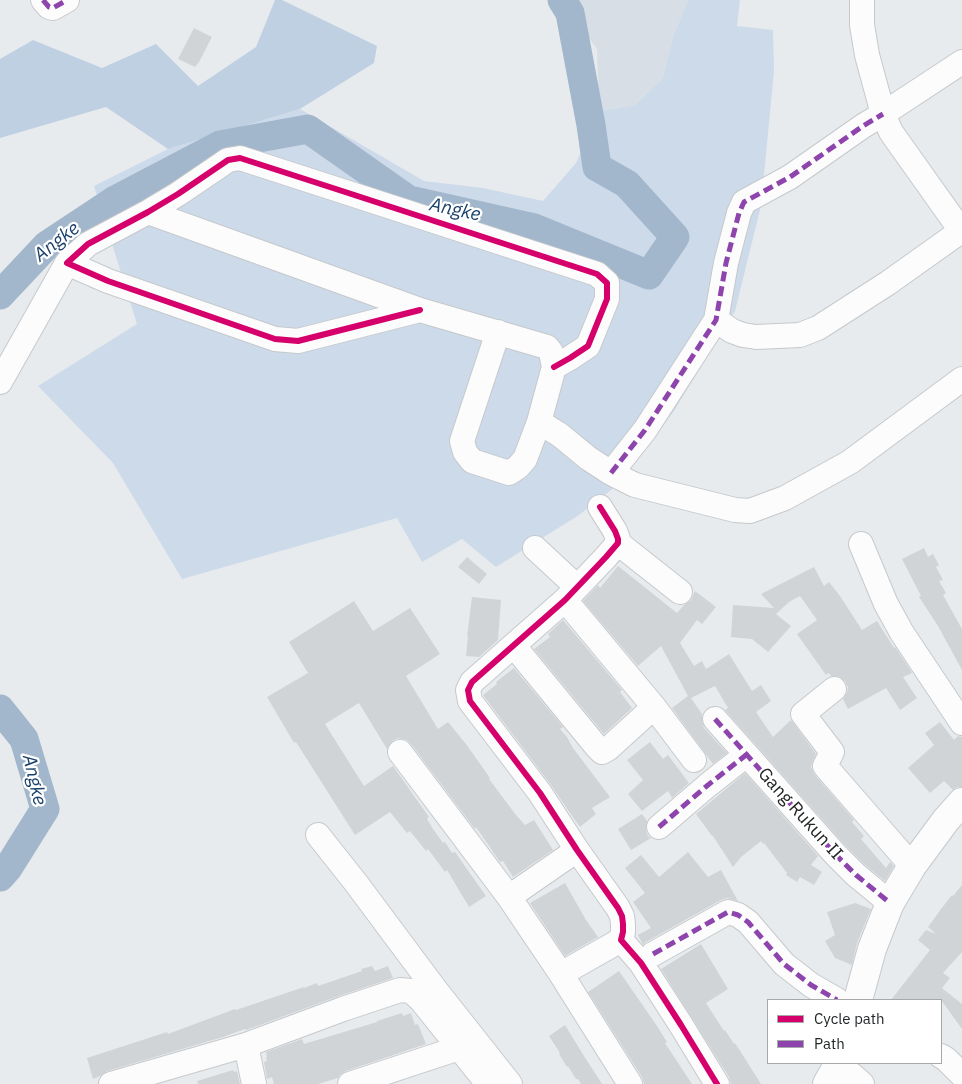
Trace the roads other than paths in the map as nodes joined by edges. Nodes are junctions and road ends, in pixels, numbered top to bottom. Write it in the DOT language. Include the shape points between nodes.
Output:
graph roads {
  1 [pos="44,0"];
  2 [pos="67,0"];
  3 [pos="862,0"];
  4 [pos="962,62"];
  5 [pos="883,114"];
  6 [pos="148,212"];
  7 [pos="962,231"];
  8 [pos="67,263"];
  9 [pos="364,289"];
  10 [pos="420,310"];
  11 [pos="716,320"];
  12 [pos="355,327"];
  13 [pos="498,332"];
  14 [pos="554,367"];
  15 [pos="962,380"];
  16 [pos="0,382"];
  17 [pos="539,422"];
  18 [pos="611,473"];
  19 [pos="600,508"];
  20 [pos="618,543"];
  21 [pos="861,544"];
  22 [pos="535,548"];
  23 [pos="680,592"];
  24 [pos="571,593"];
  25 [pos="514,646"];
  26 [pos="834,689"];
  27 [pos="654,707"];
  28 [pos="715,719"];
  29 [pos="962,723"];
  30 [pos="400,752"];
  31 [pos="746,755"];
  32 [pos="694,760"];
  33 [pos="962,802"];
  34 [pos="659,827"];
  35 [pos="318,835"];
  36 [pos="577,850"];
  37 [pos="912,866"];
  38 [pos="509,897"];
  39 [pos="890,903"];
  40 [pos="621,940"];
  41 [pos="653,954"];
  42 [pos="561,974"];
  43 [pos="835,999"];
  44 [pos="858,999"];
  45 [pos="246,1045"];
  46 [pos="459,1048"];
  47 [pos="942,1057"];
  48 [pos="835,1071"];
  49 [pos="962,1075"];
  50 [pos="390,1078"];
  51 [pos="111,1084"];
  52 [pos="254,1084"];
  53 [pos="350,1084"];
  54 [pos="488,1084"];
  55 [pos="510,1084"];
  56 [pos="630,1084"];
  57 [pos="717,1084"];
  58 [pos="862,1084"];
  1 -- 2 [label="street" via="53,8"];
  3 -- 5 [label="street" via="867,55"];
  4 -- 5 [label="street"];
  5 -- 7 [label="street" via="891,132"];
  5 -- 11 [label="street" via="790,176 744,202 738,213 726,263"];
  6 -- 8 [label="street" via="88,244"];
  6 -- 9 [label="street"];
  6 -- 14 [label="street" via="228,160 240,158 597,274 607,283 607,299 588,346"];
  7 -- 11 [label="street" via="818,328 800,335 744,335"];
  8 -- 12 [label="street" via="108,281 274,338 298,341"];
  8 -- 16 [label="street"];
  9 -- 10 [label="street"];
  9 -- 12 [label="street"];
  10 -- 12 [label="street"];
  10 -- 13 [label="street"];
  11 -- 18 [label="street" via="645,430"];
  13 -- 14 [label="street" via="546,347 551,352"];
  13 -- 17 [label="street" via="462,442 465,452 472,461 509,473 525,459"];
  14 -- 17 [label="street"];
  15 -- 18 [label="street" via="850,462 785,498 750,511 635,485"];
  17 -- 18 [label="street"];
  19 -- 20 [label="street" via="615,531"];
  20 -- 23 [label="street"];
  20 -- 24 [label="street"];
  21 -- 29 [label="street" via="902,633"];
  22 -- 24 [label="street"];
  24 -- 25 [label="street"];
  24 -- 27 [label="street"];
  25 -- 27 [label="street" via="602,752"];
  25 -- 36 [label="street" via="472,682 468,690 470,701 540,793"];
  26 -- 37 [label="street" via="803,714 832,752 824,766"];
  27 -- 32 [label="street"];
  28 -- 31 [label="street, Gang Rukun II"];
  30 -- 38 [label="street"];
  31 -- 34 [label="street"];
  31 -- 39 [label="street, Gang Rukun II" via="835,854"];
  33 -- 37 [label="main road"];
  35 -- 55 [label="street"];
  36 -- 38 [label="street"];
  36 -- 40 [label="street" via="622,916"];
  37 -- 39 [label="main road"];
  38 -- 42 [label="street"];
  39 -- 44 [label="main road" via="872,949"];
  40 -- 42 [label="street"];
  40 -- 57 [label="street" via="640,963"];
  41 -- 43 [label="street" via="728,912 748,922 784,964"];
  42 -- 56 [label="street"];
  45 -- 46 [label="street" via="400,990 411,991 421,1000"];
  45 -- 51 [label="street"];
  45 -- 52 [label="street"];
  46 -- 50 [label="street"];
  46 -- 54 [label="street"];
  47 -- 49 [label="street"];
  48 -- 58 [label="street" via="852,1075"];
  50 -- 53 [label="street"];
}
